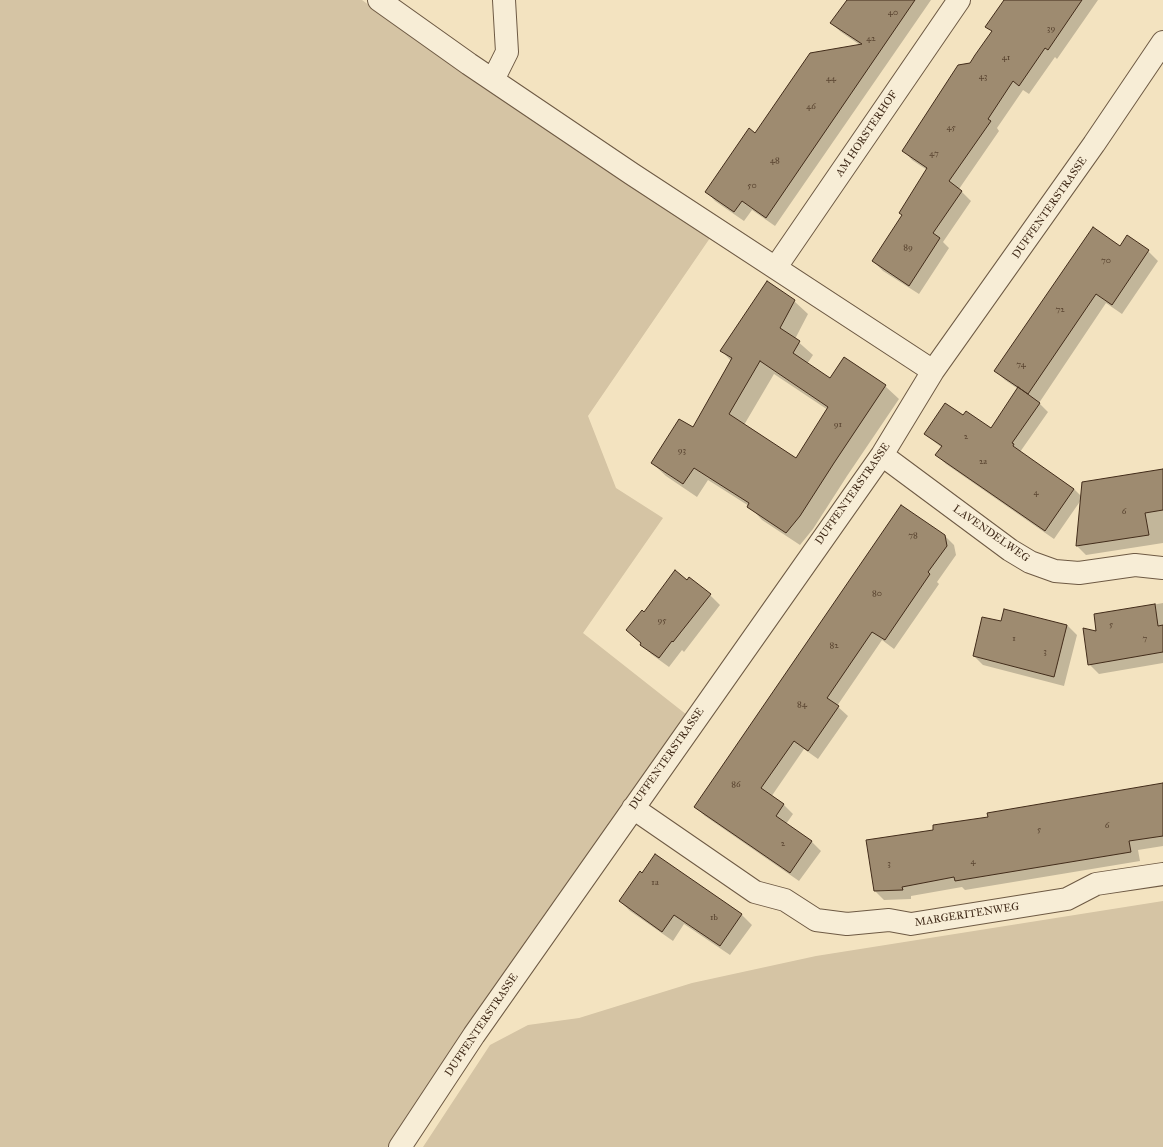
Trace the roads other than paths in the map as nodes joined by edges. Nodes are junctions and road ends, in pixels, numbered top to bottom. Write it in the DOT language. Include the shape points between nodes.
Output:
graph roads {
  1 [pos="379,0"];
  2 [pos="504,0"];
  3 [pos="959,0"];
  4 [pos="1163,42"];
  5 [pos="493,80"];
  6 [pos="776,267"];
  7 [pos="933,371"];
  8 [pos="882,455"];
  9 [pos="1163,568"];
  10 [pos="633,808"];
  11 [pos="1163,874"];
  12 [pos="400,1147"];
  1 -- 5 [label="street"];
  2 -- 5 [label="street" via="507,52"];
  3 -- 6 [label="street, AM HORSTERHOF"];
  4 -- 7 [label="street, DUFFENTERSTRASSE"];
  5 -- 6 [label="street"];
  6 -- 7 [label="street"];
  7 -- 8 [label="street, DUFFENTERSTRASSE"];
  8 -- 9 [label="street, LAVENDELWEG" via="1030,562 1055,571 1079,573 1135,566"];
  8 -- 10 [label="street, DUFFENTERSTRASSE"];
  10 -- 11 [label="street, MARGERITENWEG" via="755,892 785,900 816,920 847,924 889,920 911,924 1067,898 1096,884"];
  10 -- 12 [label="street, DUFFENTERSTRASSE" via="474,1035"];
}
